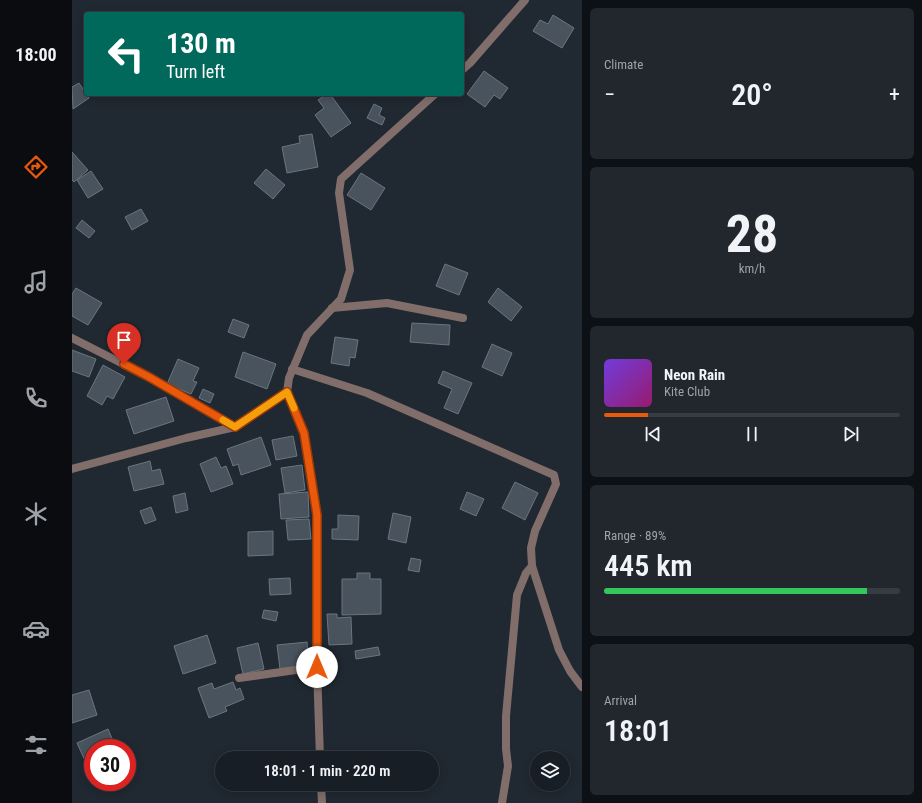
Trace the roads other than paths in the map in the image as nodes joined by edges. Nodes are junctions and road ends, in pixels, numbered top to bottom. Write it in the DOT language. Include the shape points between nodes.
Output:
graph roads {
  1 [pos="525,0"];
  2 [pos="464,68"];
  3 [pos="433,96"];
  4 [pos="332,308"];
  5 [pos="463,318"];
  6 [pos="72,338"];
  7 [pos="292,369"];
  8 [pos="287,392"];
  9 [pos="235,427"];
  10 [pos="72,469"];
  11 [pos="532,566"];
  12 [pos="317,667"];
  13 [pos="239,678"];
  14 [pos="582,687"];
  15 [pos="320,751"];
  16 [pos="321,791"];
  17 [pos="322,803"];
  18 [pos="502,803"];
  1 -- 2 [label="street"];
  3 -- 4 [label="street" via="341,179 339,193 350,270 341,300"];
  4 -- 5 [label="street" via="387,303"];
  4 -- 7 [label="street" via="307,334"];
  6 -- 9 [label="street" via="149,377"];
  7 -- 8 [label="street"];
  7 -- 11 [label="street" via="367,393 554,475 556,484 535,531 531,548"];
  8 -- 9 [label="street"];
  8 -- 12 [label="street" via="304,433 317,515"];
  9 -- 10 [label="street"];
  11 -- 14 [label="street" via="559,650"];
  11 -- 18 [label="street" via="526,573 517,595 506,716 508,766"];
  12 -- 13 [label="street"];
  12 -- 15 [label="street"];
  16 -- 17 [label="street"];
}
